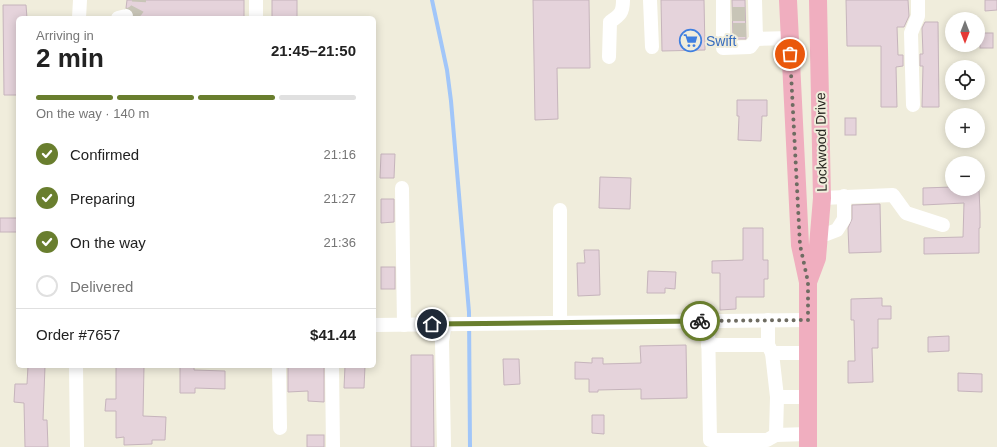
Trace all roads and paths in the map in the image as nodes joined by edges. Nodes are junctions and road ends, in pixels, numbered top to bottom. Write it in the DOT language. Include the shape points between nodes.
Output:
graph roads {
  1 [pos="80,0"];
  2 [pos="256,0"];
  3 [pos="623,0"];
  4 [pos="650,0"];
  5 [pos="723,0"];
  6 [pos="788,0"];
  7 [pos="818,0"];
  8 [pos="918,0"];
  9 [pos="742,11"];
  10 [pos="79,16"];
  11 [pos="256,16"];
  12 [pos="743,31"];
  13 [pos="790,38"];
  14 [pos="652,47"];
  15 [pos="609,57"];
  16 [pos="913,105"];
  17 [pos="822,159"];
  18 [pos="795,160"];
  19 [pos="402,188"];
  20 [pos="844,196"];
  21 [pos="822,198"];
  22 [pos="560,210"];
  23 [pos="943,225"];
  24 [pos="819,234"];
  25 [pos="808,282"];
  26 [pos="768,320"];
  27 [pos="808,320"];
  28 [pos="708,321"];
  29 [pos="560,323"];
  30 [pos="451,324"];
  31 [pos="376,325"];
  32 [pos="404,325"];
  33 [pos="708,345"];
  34 [pos="770,349"];
  35 [pos="808,353"];
  36 [pos="76,368"];
  37 [pos="279,368"];
  38 [pos="332,368"];
  39 [pos="777,397"];
  40 [pos="807,397"];
  41 [pos="280,428"];
  42 [pos="776,435"];
  43 [pos="808,441"];
  44 [pos="77,447"];
  45 [pos="333,447"];
  46 [pos="444,447"];
  1 -- 10 [label="street"];
  2 -- 11 [label="street"];
  3 -- 15 [label="street" via="623,10 610,22"];
  4 -- 14 [label="street"];
  5 -- 9 [label="street"];
  6 -- 13 [label="main road, Lockwood Drive"];
  7 -- 17 [label="main road, Lockwood Drive"];
  8 -- 16 [label="street" via="918,16 911,33"];
  9 -- 12 [label="street"];
  9 -- 12 [label="street"];
  12 -- 13 [label="street"];
  13 -- 18 [label="main road, Lockwood Drive"];
  17 -- 18 [label="main road"];
  17 -- 21 [label="main road, Lockwood Drive"];
  18 -- 25 [label="main road, Lockwood Drive" via="800,245"];
  19 -- 32 [label="street"];
  20 -- 21 [label="street"];
  20 -- 23 [label="street" via="893,195 906,213"];
  20 -- 24 [label="street" via="844,219 837,230 824,235"];
  21 -- 24 [label="main road, Lockwood Drive"];
  22 -- 29 [label="street"];
  24 -- 25 [label="main road, Lockwood Drive" via="817,258"];
  25 -- 27 [label="main road, Lockwood Drive"];
  26 -- 27 [label="street"];
  26 -- 28 [label="street"];
  26 -- 34 [label="street"];
  27 -- 35 [label="main road, Lockwood Drive"];
  28 -- 29 [label="street"];
  28 -- 33 [label="street"];
  29 -- 30 [label="street"];
  30 -- 32 [label="street"];
  30 -- 46 [label="street" via="442,341"];
  31 -- 32 [label="street"];
  33 -- 34 [label="street"];
  33 -- 42 [label="street" via="710,440 767,440"];
  34 -- 35 [label="street"];
  34 -- 39 [label="street"];
  35 -- 40 [label="main road, Lockwood Drive"];
  36 -- 44 [label="street"];
  37 -- 41 [label="street"];
  38 -- 45 [label="street"];
  39 -- 40 [label="street"];
  39 -- 42 [label="street"];
  40 -- 43 [label="main road, Lockwood Drive"];
  42 -- 43 [label="street"];
}
